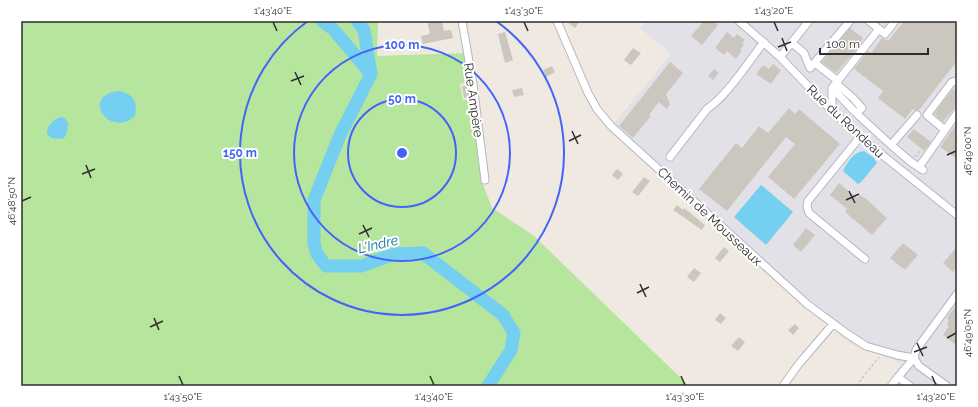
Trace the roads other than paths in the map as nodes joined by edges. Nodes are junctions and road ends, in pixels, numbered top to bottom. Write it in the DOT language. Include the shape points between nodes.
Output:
graph roads {
  1 [pos="462,21"];
  2 [pos="557,21"];
  3 [pos="738,21"];
  4 [pos="809,21"];
  5 [pos="850,21"];
  6 [pos="869,21"];
  7 [pos="895,21"];
  8 [pos="879,29"];
  9 [pos="764,42"];
  10 [pos="792,42"];
  11 [pos="780,57"];
  12 [pos="815,63"];
  13 [pos="957,82"];
  14 [pos="835,84"];
  15 [pos="832,111"];
  16 [pos="957,113"];
  17 [pos="917,115"];
  18 [pos="945,130"];
  19 [pos="860,137"];
  20 [pos="891,145"];
  21 [pos="670,157"];
  22 [pos="485,180"];
  23 [pos="957,215"];
  24 [pos="865,259"];
  25 [pos="957,294"];
  26 [pos="833,324"];
  27 [pos="914,358"];
  28 [pos="898,377"];
  29 [pos="938,383"];
  30 [pos="783,386"];
  31 [pos="891,386"];
  32 [pos="910,386"];
  33 [pos="947,386"];
  1 -- 22 [label="street, Rue Ampère"];
  2 -- 26 [label="street, Chemin de Mousseaux" via="588,93 611,126 768,270"];
  3 -- 9 [label="street, Rue du Rondeau"];
  4 -- 10 [label="street"];
  5 -- 12 [label="street"];
  6 -- 8 [label="street"];
  7 -- 8 [label="street" via="885,34"];
  8 -- 14 [label="street"];
  9 -- 11 [label="street, Rue du Rondeau"];
  9 -- 21 [label="street"];
  10 -- 11 [label="street"];
  10 -- 12 [label="street" via="804,53 810,68"];
  11 -- 15 [label="street, Rue du Rondeau"];
  12 -- 14 [label="street"];
  13 -- 18 [label="street" via="952,82 928,115"];
  14 -- 15 [label="street"];
  14 -- 20 [label="street" via="862,108 856,113"];
  15 -- 19 [label="street, Rue du Rondeau"];
  16 -- 18 [label="street"];
  17 -- 20 [label="street"];
  18 -- 20 [label="street" via="921,168"];
  19 -- 23 [label="street, Rue du Rondeau"];
  19 -- 24 [label="street" via="808,201 807,206 809,213"];
  25 -- 27 [label="street" via="916,350"];
  26 -- 27 [label="street, Chemin de Mousseaux" via="866,346"];
  26 -- 30 [label="street"];
  27 -- 28 [label="street"];
  27 -- 29 [label="street"];
  28 -- 31 [label="street"];
  28 -- 32 [label="street"];
  29 -- 33 [label="street"];
}
